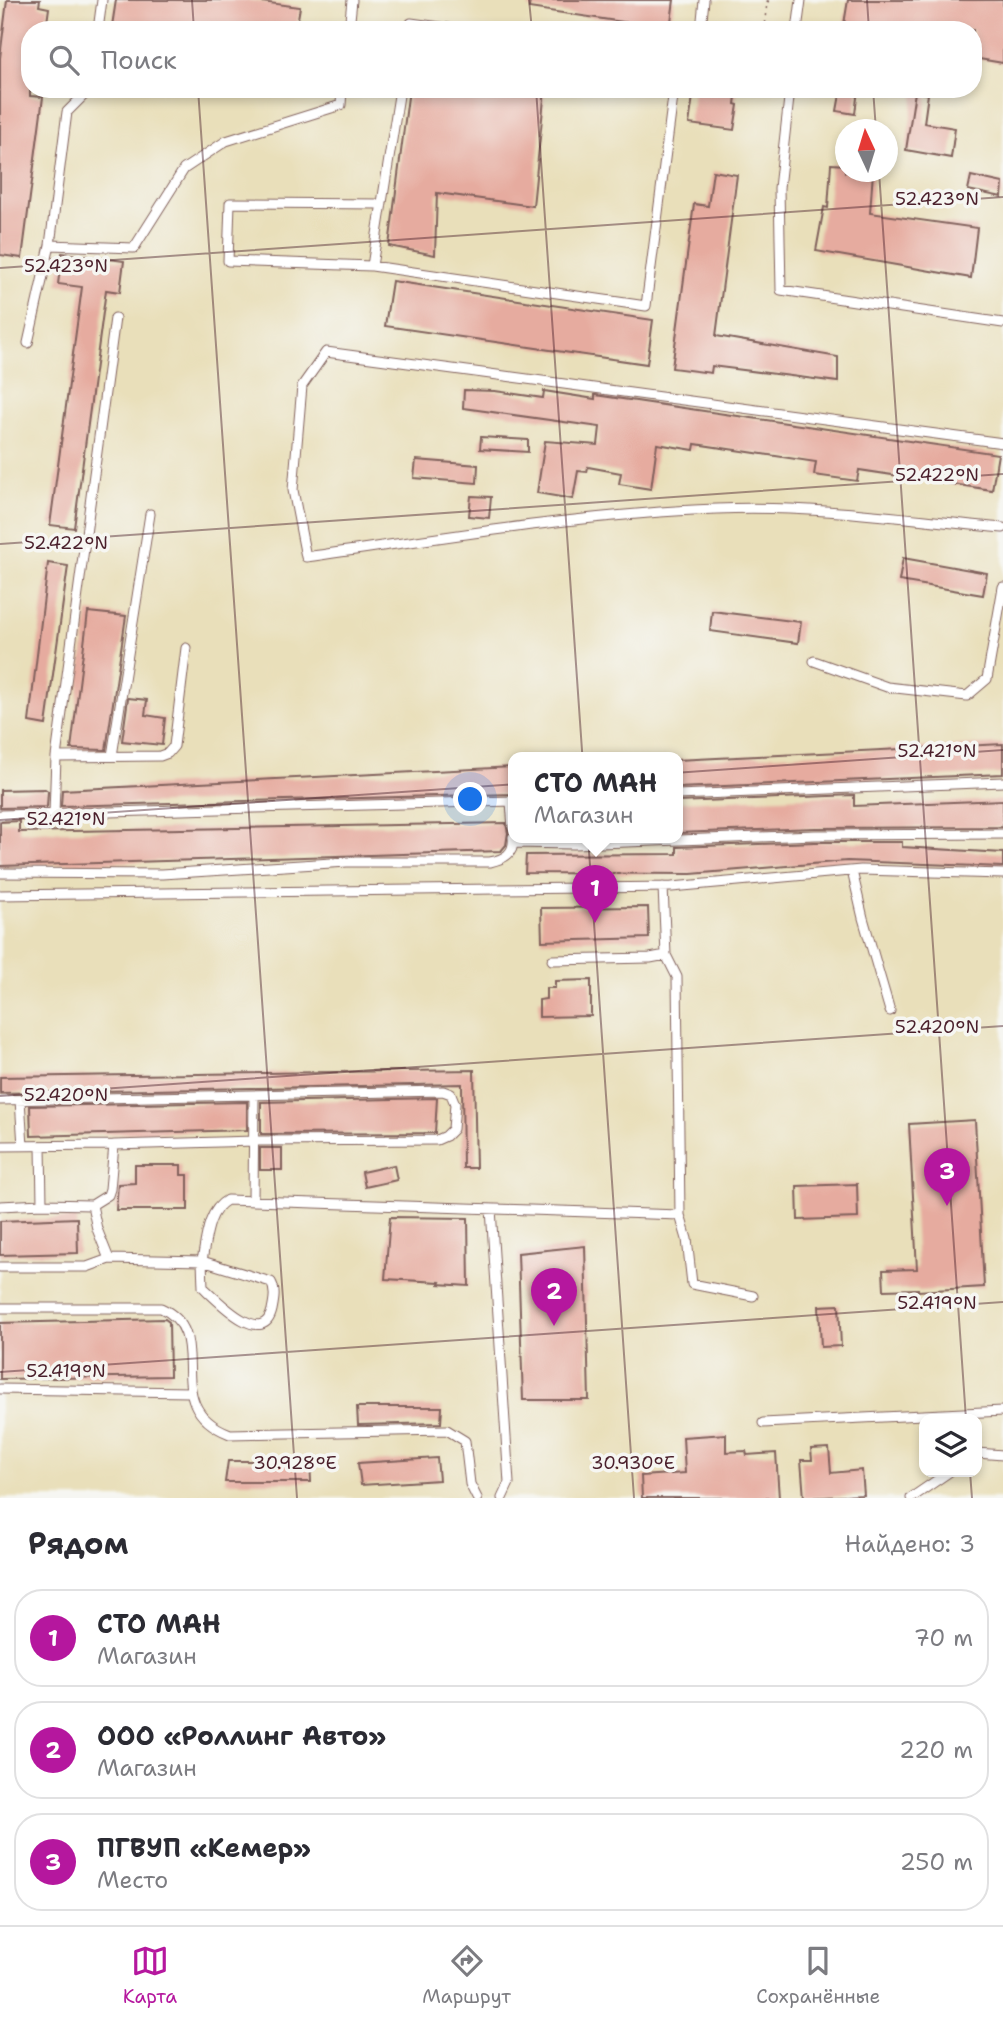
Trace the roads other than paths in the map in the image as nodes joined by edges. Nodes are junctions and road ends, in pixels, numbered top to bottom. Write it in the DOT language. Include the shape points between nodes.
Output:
graph roads {
  1 [pos="102,0"];
  2 [pos="352,0"];
  3 [pos="704,0"];
  4 [pos="801,0"];
  5 [pos="99,21"];
  6 [pos="350,21"];
  7 [pos="702,21"];
  8 [pos="798,21"];
  9 [pos="81,98"];
  10 [pos="341,98"];
  11 [pos="399,98"];
  12 [pos="673,98"];
  13 [pos="789,98"];
  14 [pos="382,204"];
  15 [pos="50,245"];
  16 [pos="372,265"];
  17 [pos="115,318"];
  18 [pos="1003,323"];
  19 [pos="29,343"];
  20 [pos="1003,443"];
  21 [pos="150,514"];
  22 [pos="1003,528"];
  23 [pos="1003,587"];
  24 [pos="186,648"];
  25 [pos="814,661"];
  26 [pos="112,756"];
  27 [pos="56,757"];
  28 [pos="1003,782"];
  29 [pos="683,795"];
  30 [pos="508,802"];
  31 [pos="54,814"];
  32 [pos="0,815"];
  33 [pos="1003,834"];
  34 [pos="683,840"];
  35 [pos="513,843"];
  36 [pos="558,843"];
  37 [pos="600,843"];
  38 [pos="852,871"];
  39 [pos="0,873"];
  40 [pos="1003,874"];
  41 [pos="663,887"];
  42 [pos="0,895"];
  43 [pos="666,955"];
  44 [pos="552,960"];
  45 [pos="890,1011"];
  46 [pos="254,1096"];
  47 [pos="0,1100"];
  48 [pos="20,1100"];
  49 [pos="255,1141"];
  50 [pos="114,1145"];
  51 [pos="0,1146"];
  52 [pos="23,1146"];
  53 [pos="41,1146"];
  54 [pos="253,1200"];
  55 [pos="43,1204"];
  56 [pos="92,1205"];
  57 [pos="0,1206"];
  58 [pos="491,1209"];
  59 [pos="680,1215"];
  60 [pos="109,1259"];
  61 [pos="202,1262"];
  62 [pos="0,1267"];
  63 [pos="754,1296"];
  64 [pos="0,1308"];
  65 [pos="0,1390"];
  66 [pos="190,1392"];
  67 [pos="1003,1411"];
  68 [pos="762,1423"];
  69 [pos="1003,1446"];
  70 [pos="982,1453"];
  71 [pos="1000,1455"];
  72 [pos="942,1477"];
  73 [pos="477,1498"];
  74 [pos="502,1498"];
  75 [pos="911,1498"];
  1 -- 5 [label="lane"];
  2 -- 6 [label="lane"];
  3 -- 7 [label="lane"];
  4 -- 8 [label="lane"];
  9 -- 15 [label="lane" via="67,111"];
  10 -- 15 [label="lane" via="341,105 226,141 184,169 134,248"];
  11 -- 14 [label="lane"];
  12 -- 16 [label="lane" via="646,306"];
  13 -- 18 [label="lane" via="779,188 781,290"];
  14 -- 16 [label="lane"];
  14 -- 16 [label="lane" via="230,203 228,261"];
  15 -- 19 [label="lane"];
  17 -- 27 [label="lane"];
  20 -- 22 [label="lane" via="326,352 302,386 293,489 306,557 544,523 717,509 807,509"];
  21 -- 26 [label="lane"];
  23 -- 25 [label="lane" via="987,679 967,696 887,687"];
  24 -- 26 [label="lane" via="174,746 160,756"];
  26 -- 27 [label="lane"];
  27 -- 31 [label="lane"];
  28 -- 29 [label="lane"];
  30 -- 31 [label="lane"];
  31 -- 32 [label="lane"];
  33 -- 34 [label="lane"];
  35 -- 39 [label="lane" via="508,856 490,862 347,862 162,874"];
  36 -- 37 [label="lane"];
  38 -- 40 [label="lane"];
  38 -- 41 [label="lane"];
  38 -- 45 [label="lane"];
  41 -- 42 [label="lane"];
  41 -- 43 [label="lane"];
  43 -- 44 [label="lane"];
  43 -- 59 [label="lane" via="677,977"];
  46 -- 48 [label="lane"];
  46 -- 49 [label="lane"];
  46 -- 49 [label="lane" via="443,1091 451,1094 454,1104 453,1129 437,1140"];
  47 -- 48 [label="lane"];
  48 -- 52 [label="lane"];
  49 -- 50 [label="lane"];
  49 -- 54 [label="lane"];
  50 -- 53 [label="lane"];
  50 -- 56 [label="lane" via="108,1195"];
  51 -- 52 [label="lane"];
  52 -- 53 [label="lane"];
  53 -- 55 [label="lane"];
  54 -- 58 [label="lane"];
  54 -- 61 [label="lane" via="227,1200 218,1205"];
  55 -- 56 [label="lane"];
  55 -- 57 [label="lane"];
  56 -- 60 [label="lane"];
  58 -- 59 [label="lane"];
  58 -- 74 [label="lane" via="509,1483"];
  59 -- 63 [label="lane" via="692,1284"];
  60 -- 61 [label="lane"];
  60 -- 62 [label="lane" via="86,1267"];
  61 -- 61 [label="lane" via="203,1287 221,1305 254,1324 270,1317 274,1300 271,1282"];
  64 -- 66 [label="lane" via="160,1308 173,1314 188,1336"];
  65 -- 66 [label="lane"];
  66 -- 73 [label="lane" via="213,1427 230,1434 447,1430 465,1441 470,1483"];
  67 -- 68 [label="lane"];
  69 -- 71 [label="lane"];
  70 -- 71 [label="lane"];
  72 -- 75 [label="lane"];
}
